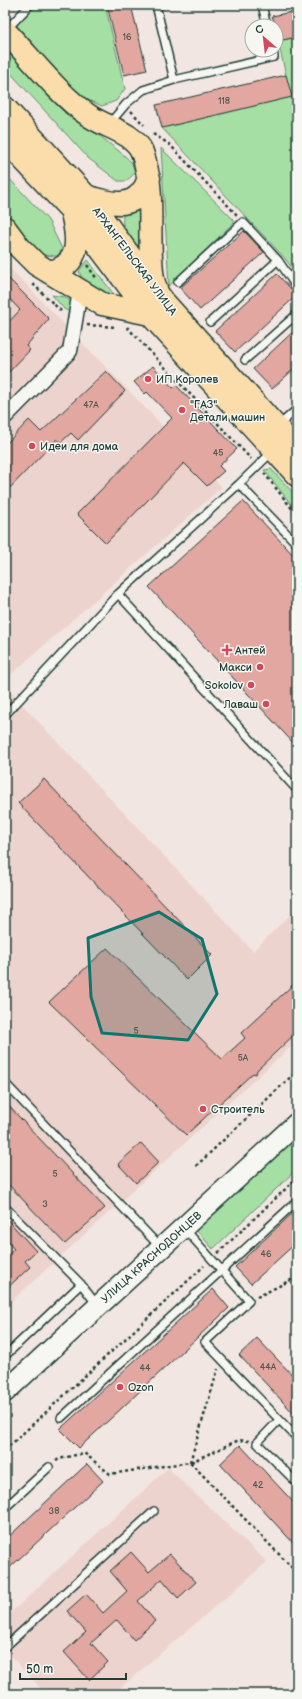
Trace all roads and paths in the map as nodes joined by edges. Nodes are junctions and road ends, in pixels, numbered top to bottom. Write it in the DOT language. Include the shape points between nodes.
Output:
graph roads {
  1 [pos="30,5"];
  2 [pos="156,5"];
  3 [pos="262,5"];
  4 [pos="265,18"];
  5 [pos="5,31"];
  6 [pos="270,58"];
  7 [pos="174,80"];
  8 [pos="126,104"];
  9 [pos="5,108"];
  10 [pos="108,126"];
  11 [pos="154,134"];
  12 [pos="5,140"];
  13 [pos="154,142"];
  14 [pos="148,178"];
  15 [pos="79,203"];
  16 [pos="243,222"];
  17 [pos="5,228"];
  18 [pos="278,260"];
  19 [pos="50,272"];
  20 [pos="31,282"];
  21 [pos="178,282"];
  22 [pos="297,288"];
  23 [pos="80,291"];
  24 [pos="156,308"];
  25 [pos="297,314"];
  26 [pos="210,322"];
  27 [pos="74,324"];
  28 [pos="245,360"];
  29 [pos="297,409"];
  30 [pos="5,417"];
  31 [pos="276,428"];
  32 [pos="274,450"];
  33 [pos="297,450"];
  34 [pos="258,466"];
  35 [pos="297,475"];
  36 [pos="239,484"];
  37 [pos="297,516"];
  38 [pos="297,544"];
  39 [pos="118,594"];
  40 [pos="5,715"];
  41 [pos="297,790"];
  42 [pos="297,1071"];
  43 [pos="5,1082"];
  44 [pos="297,1123"];
  45 [pos="196,1166"];
  46 [pos="297,1178"];
  47 [pos="297,1201"];
  48 [pos="5,1207"];
  49 [pos="184,1228"];
  50 [pos="161,1248"];
  51 [pos="211,1260"];
  52 [pos="221,1271"];
  53 [pos="297,1276"];
  54 [pos="81,1284"];
  55 [pos="249,1301"];
  56 [pos="97,1306"];
  57 [pos="5,1356"];
  58 [pos="221,1358"];
  59 [pos="5,1392"];
  60 [pos="61,1418"];
  61 [pos="279,1420"];
  62 [pos="297,1438"];
  63 [pos="257,1443"];
  64 [pos="5,1450"];
  65 [pos="190,1462"];
  66 [pos="49,1467"];
  67 [pos="297,1482"];
  68 [pos="5,1508"];
  69 [pos="154,1511"];
  70 [pos="297,1573"];
  71 [pos="5,1647"];
  1 -- 5 [label="lane"];
  2 -- 7 [label="lane"];
  3 -- 4 [label="lane"];
  5 -- 10 [label="main road" via="73,104"];
  6 -- 7 [label="lane"];
  7 -- 8 [label="lane" via="143,90"];
  8 -- 10 [label="lane"];
  8 -- 11 [label="path"];
  9 -- 15 [label="main road, АРХАНГЕЛЬСКАЯ УЛИЦА"];
  10 -- 14 [label="main road" via="129,138 142,151"];
  11 -- 13 [label="path"];
  11 -- 16 [label="path" via="169,144"];
  12 -- 15 [label="main road, АРХАНГЕЛЬСКАЯ УЛИЦА"];
  14 -- 15 [label="main road" via="143,192 130,202"];
  14 -- 24 [label="main road"];
  15 -- 19 [label="main road" via="77,246 67,264 59,270"];
  15 -- 24 [label="main road, АРХАНГЕЛЬСКАЯ УЛИЦА"];
  16 -- 18 [label="lane"];
  16 -- 21 [label="lane"];
  17 -- 19 [label="main road" via="36,264"];
  18 -- 22 [label="lane"];
  18 -- 26 [label="lane"];
  19 -- 23 [label="main road"];
  20 -- 27 [label="path"];
  23 -- 24 [label="main road" via="102,304"];
  23 -- 27 [label="street"];
  24 -- 31 [label="main road, АРХАНГЕЛЬСКАЯ УЛИЦА"];
  24 -- 32 [label="main road, АРХАНГЕЛЬСКАЯ УЛИЦА"];
  25 -- 28 [label="lane"];
  27 -- 30 [label="street" via="70,351"];
  27 -- 34 [label="path" via="127,327"];
  29 -- 31 [label="lane"];
  31 -- 33 [label="main road, АРХАНГЕЛЬСКАЯ УЛИЦА"];
  32 -- 34 [label="lane"];
  32 -- 35 [label="main road, АРХАНГЕЛЬСКАЯ УЛИЦА"];
  34 -- 36 [label="lane"];
  34 -- 37 [label="path"];
  36 -- 38 [label="lane"];
  36 -- 39 [label="lane"];
  39 -- 40 [label="lane"];
  39 -- 41 [label="lane"];
  42 -- 45 [label="path"];
  43 -- 50 [label="lane"];
  44 -- 49 [label="main road, УЛИЦА КРАСНОДОНЦЕВ"];
  46 -- 51 [label="path"];
  47 -- 52 [label="lane"];
  48 -- 54 [label="lane"];
  49 -- 50 [label="main road, УЛИЦА КРАСНОДОНЦЕВ"];
  49 -- 51 [label="lane"];
  50 -- 56 [label="main road, УЛИЦА КРАСНОДОНЦЕВ"];
  51 -- 52 [label="lane"];
  51 -- 64 [label="path"];
  52 -- 55 [label="lane"];
  52 -- 60 [label="lane"];
  53 -- 55 [label="path"];
  54 -- 56 [label="lane"];
  54 -- 57 [label="lane"];
  55 -- 58 [label="lane" via="205,1342"];
  56 -- 59 [label="main road, УЛИЦА КРАСНОДОНЦЕВ"];
  58 -- 61 [label="lane"];
  58 -- 65 [label="path"];
  61 -- 62 [label="lane"];
  61 -- 63 [label="lane"];
  63 -- 65 [label="path" via="239,1440"];
  63 -- 67 [label="lane"];
  65 -- 66 [label="path" via="110,1474 84,1453 59,1458"];
  65 -- 70 [label="path"];
  66 -- 68 [label="lane"];
  69 -- 71 [label="lane"];
}
